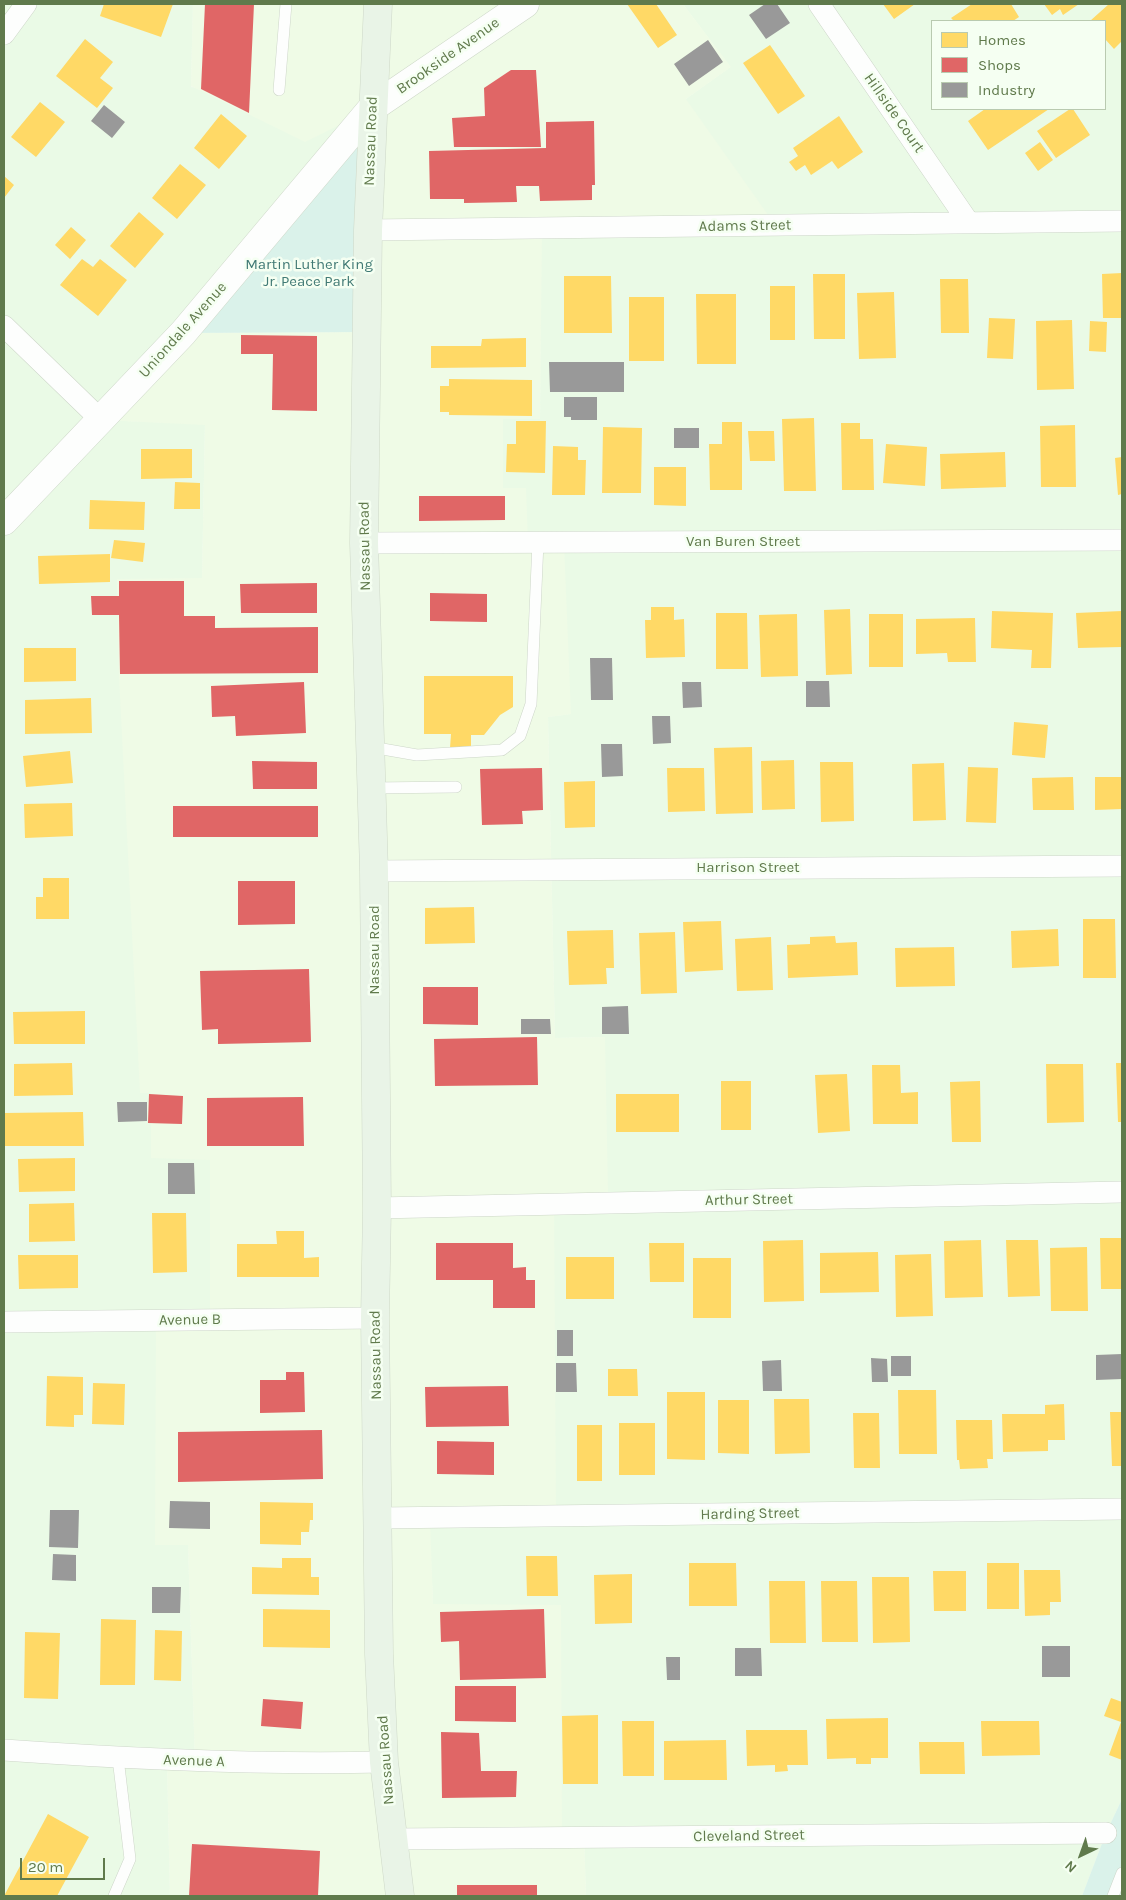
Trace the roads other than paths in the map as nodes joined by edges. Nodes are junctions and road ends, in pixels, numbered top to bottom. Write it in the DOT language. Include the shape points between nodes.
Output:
graph roads {
  1 [pos="26,4"];
  2 [pos="286,4"];
  3 [pos="378,4"];
  4 [pos="525,4"];
  5 [pos="819,4"];
  6 [pos="4,34"];
  7 [pos="279,90"];
  8 [pos="372,108"];
  9 [pos="1122,221"];
  10 [pos="969,223"];
  11 [pos="368,230"];
  12 [pos="4,326"];
  13 [pos="101,420"];
  14 [pos="4,521"];
  15 [pos="1122,540"];
  16 [pos="538,542"];
  17 [pos="364,543"];
  18 [pos="370,747"];
  19 [pos="456,787"];
  20 [pos="372,788"];
  21 [pos="1122,866"];
  22 [pos="374,871"];
  23 [pos="1122,1192"];
  24 [pos="377,1208"];
  25 [pos="375,1318"];
  26 [pos="4,1322"];
  27 [pos="1122,1509"];
  28 [pos="379,1518"];
  29 [pos="4,1750"];
  30 [pos="118,1758"];
  31 [pos="384,1762"];
  32 [pos="1106,1833"];
  33 [pos="393,1839"];
  34 [pos="1122,1873"];
  35 [pos="114,1896"];
  36 [pos="400,1896"];
  37 [pos="1113,1896"];
  1 -- 6 [label="street"];
  2 -- 7 [label="lane"];
  3 -- 8 [label="main road, Nassau Road"];
  4 -- 8 [label="main road, Brookside Avenue"];
  5 -- 10 [label="street, Hillside Court"];
  8 -- 11 [label="main road, Nassau Road"];
  8 -- 13 [label="main road, Uniondale Avenue" via="183,333"];
  9 -- 10 [label="street, Adams Street"];
  10 -- 11 [label="street, Adams Street"];
  11 -- 17 [label="main road, Nassau Road"];
  12 -- 13 [label="street"];
  13 -- 14 [label="main road, Uniondale Avenue"];
  15 -- 16 [label="street, Van Buren Street"];
  16 -- 17 [label="street, Van Buren Street"];
  16 -- 18 [label="lane" via="531,704 520,736 502,750 417,755"];
  17 -- 18 [label="main road, Nassau Road"];
  18 -- 20 [label="main road, Nassau Road"];
  19 -- 20 [label="lane"];
  20 -- 22 [label="main road, Nassau Road"];
  21 -- 22 [label="street, Harrison Street"];
  22 -- 24 [label="main road, Nassau Road"];
  23 -- 24 [label="street, Arthur Street"];
  24 -- 25 [label="main road, Nassau Road"];
  25 -- 26 [label="street, Avenue B"];
  25 -- 28 [label="main road, Nassau Road"];
  27 -- 28 [label="street, Harding Street"];
  28 -- 31 [label="main road, Nassau Road" via="379,1654"];
  29 -- 30 [label="street, Avenue A"];
  30 -- 31 [label="street, Avenue A" via="301,1764"];
  30 -- 35 [label="lane" via="130,1859"];
  31 -- 33 [label="main road, Nassau Road"];
  32 -- 33 [label="street, Cleveland Street"];
  33 -- 36 [label="main road, Nassau Road"];
  34 -- 37 [label="lane"];
}
